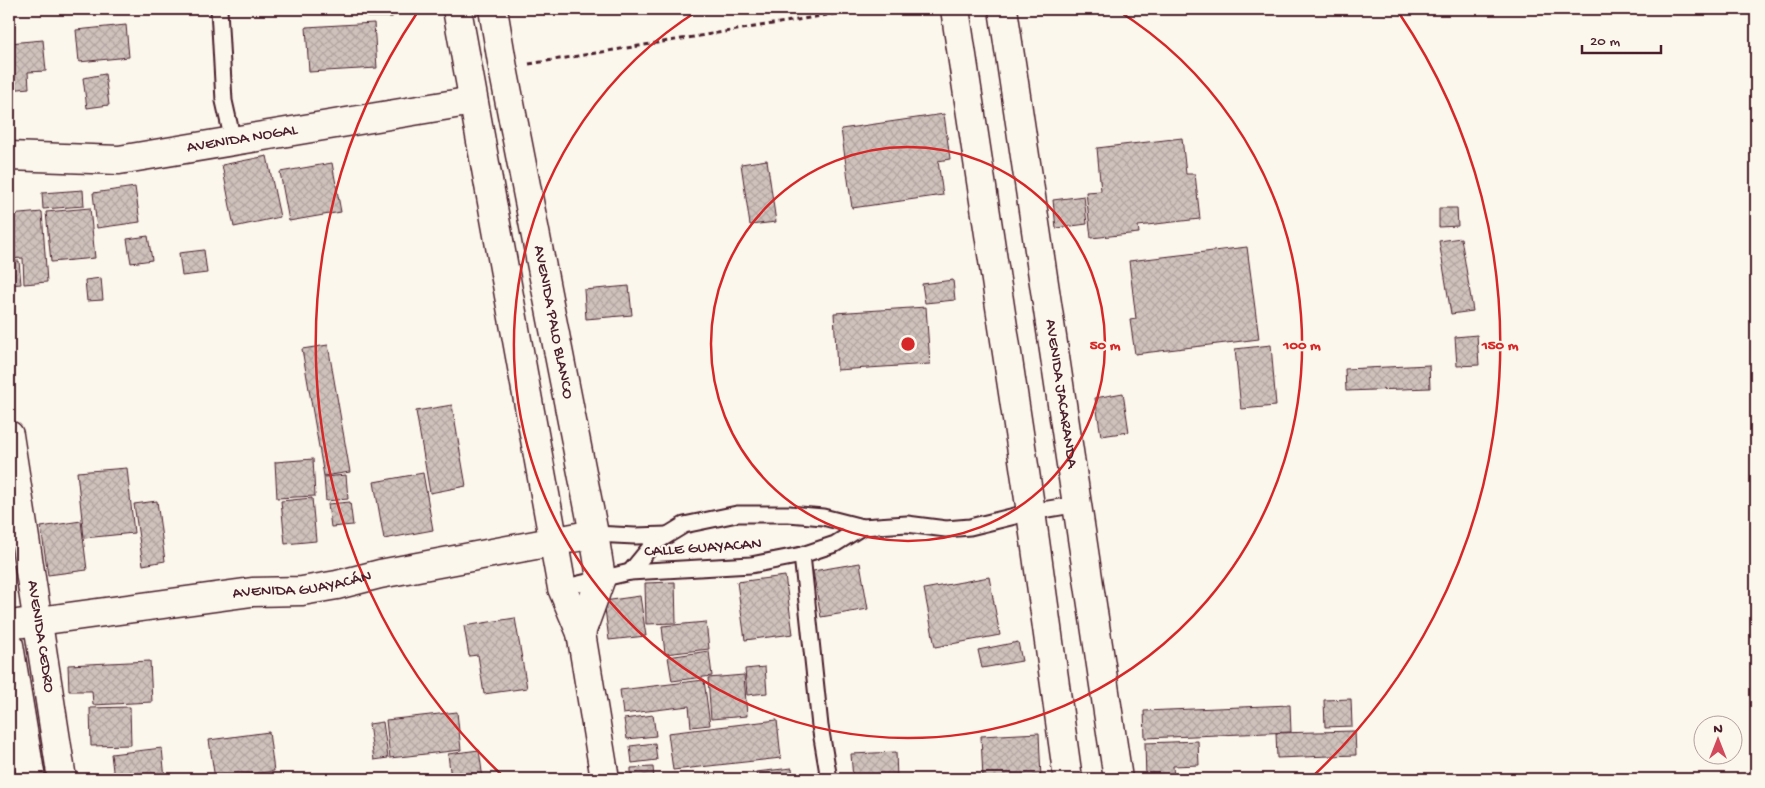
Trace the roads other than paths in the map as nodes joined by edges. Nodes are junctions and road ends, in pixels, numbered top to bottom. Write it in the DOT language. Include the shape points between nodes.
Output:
graph roads {
  1 [pos="219,9"];
  2 [pos="457,9"];
  3 [pos="493,9"];
  4 [pos="955,9"];
  5 [pos="1003,9"];
  6 [pos="473,101"];
  7 [pos="233,141"];
  8 [pos="9,156"];
  9 [pos="9,435"];
  10 [pos="1078,504"];
  11 [pos="1032,512"];
  12 [pos="862,527"];
  13 [pos="594,534"];
  14 [pos="669,535"];
  15 [pos="555,542"];
  16 [pos="802,555"];
  17 [pos="630,572"];
  18 [pos="601,578"];
  19 [pos="562,588"];
  20 [pos="38,621"];
  21 [pos="9,625"];
  22 [pos="581,633"];
  23 [pos="10,657"];
  24 [pos="43,657"];
  25 [pos="30,779"];
  26 [pos="62,779"];
  27 [pos="605,779"];
  28 [pos="829,779"];
  29 [pos="1068,779"];
  30 [pos="1118,779"];
  1 -- 7 [label="lane" via="224,101"];
  2 -- 6 [label="street, AVENIDA PALO BLANCO"];
  3 -- 13 [label="street, AVENIDA PALO BLANCO"];
  4 -- 11 [label="street"];
  5 -- 10 [label="street, AVENIDA JACARANDA"];
  6 -- 7 [label="street, AVENIDA NOGAL"];
  6 -- 15 [label="street, AVENIDA PALO BLANCO"];
  7 -- 8 [label="street, AVENIDA NOGAL" via="119,160"];
  9 -- 20 [label="street, AVENIDA CEDRO"];
  10 -- 11 [label="lane, CALLE GUAYACAN"];
  10 -- 30 [label="street, AVENIDA JACARANDA"];
  11 -- 12 [label="lane, CALLE GUAYACAN" via="970,527 946,529 907,524"];
  11 -- 29 [label="street"];
  12 -- 14 [label="lane, CALLE GUAYACAN" via="823,517 737,514 684,525"];
  12 -- 16 [label="lane, CALLE GUAYACAN" via="835,544"];
  13 -- 14 [label="lane"];
  13 -- 15 [label="street, AVENIDA GUAYACÁN"];
  13 -- 18 [label="street, AVENIDA PALO BLANCO"];
  14 -- 17 [label="lane, CALLE GUAYACAN" via="653,544"];
  15 -- 19 [label="street, AVENIDA PALO BLANCO"];
  15 -- 20 [label="street, AVENIDA GUAYACÁN" via="380,574 337,586 302,591 252,592"];
  16 -- 17 [label="lane, CALLE GUAYACAN" via="751,565"];
  16 -- 28 [label="lane" via="820,726"];
  17 -- 18 [label="lane, CALLE GUAYACAN"];
  18 -- 19 [label="lane, CALLE GUAYACAN"];
  18 -- 22 [label="street, AVENIDA PALO BLANCO"];
  19 -- 22 [label="street, AVENIDA PALO BLANCO"];
  20 -- 21 [label="street, AVENIDA GUAYACÁN"];
  20 -- 24 [label="street, AVENIDA CEDRO"];
  22 -- 27 [label="street, AVENIDA PALO BLANCO"];
  23 -- 24 [label="street"];
  23 -- 25 [label="street, AVENIDA CEDRO"];
  24 -- 26 [label="street, AVENIDA CEDRO"];
}
